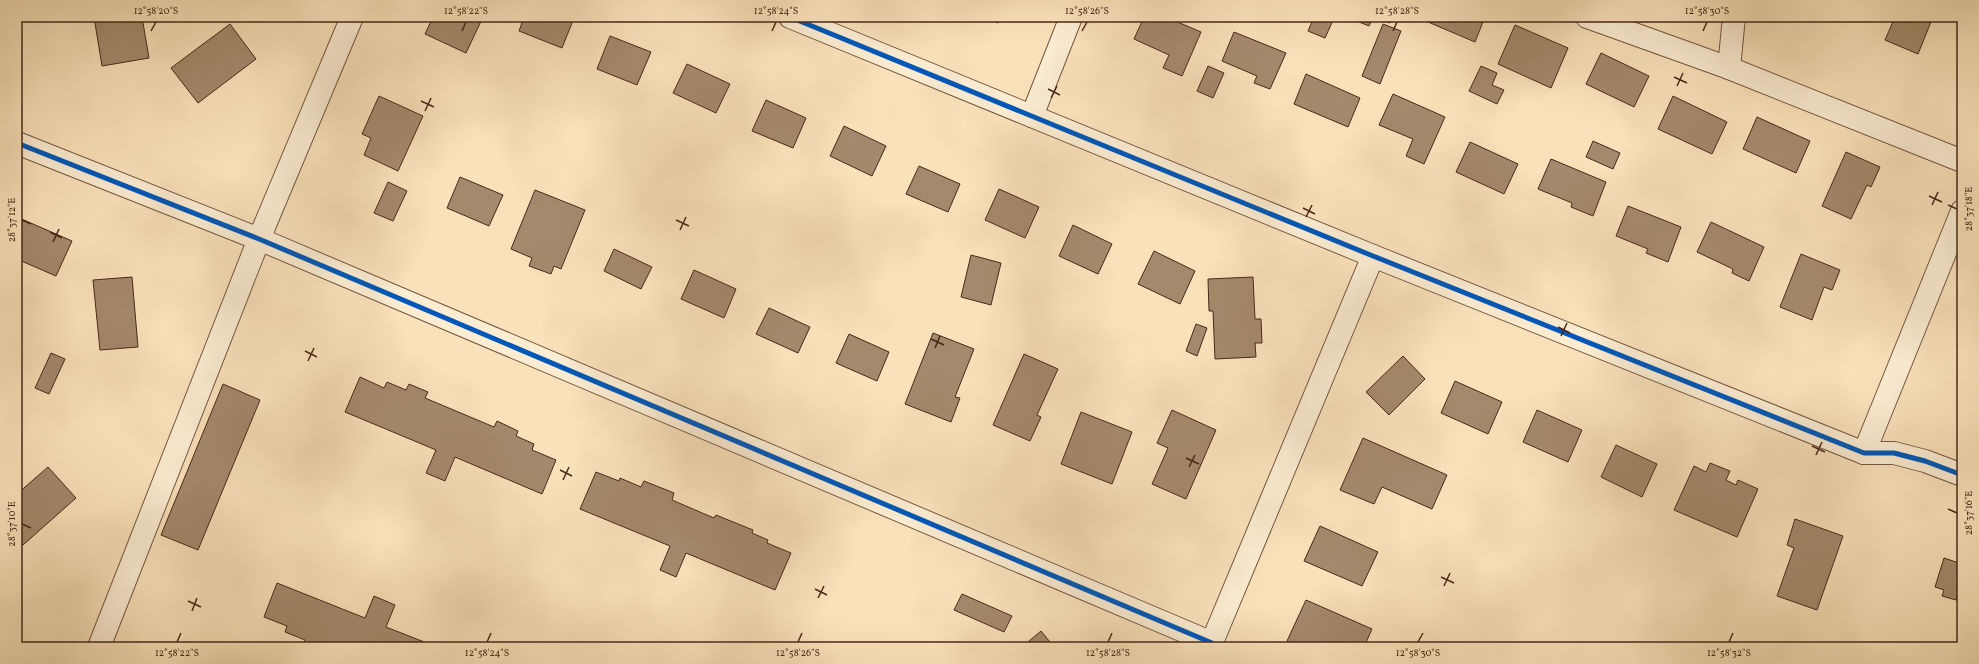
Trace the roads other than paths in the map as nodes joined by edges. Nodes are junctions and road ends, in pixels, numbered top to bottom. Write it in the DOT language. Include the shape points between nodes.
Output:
graph roads {
  1 [pos="352,17"];
  2 [pos="790,17"];
  3 [pos="1071,17"];
  4 [pos="1587,17"];
  5 [pos="1734,17"];
  6 [pos="1729,68"];
  7 [pos="1032,116"];
  8 [pos="17,143"];
  9 [pos="1962,161"];
  10 [pos="1962,211"];
  11 [pos="259,239"];
  12 [pos="1373,256"];
  13 [pos="1864,453"];
  14 [pos="1962,475"];
  15 [pos="1211,645"];
  16 [pos="99,647"];
  1 -- 11 [label="street"];
  2 -- 7 [label="street"];
  3 -- 7 [label="street"];
  4 -- 6 [label="street"];
  5 -- 6 [label="street"];
  6 -- 9 [label="street"];
  7 -- 12 [label="street"];
  8 -- 11 [label="street"];
  10 -- 13 [label="street"];
  11 -- 15 [label="street"];
  11 -- 16 [label="street"];
  12 -- 13 [label="street"];
  12 -- 15 [label="street"];
  13 -- 14 [label="street" via="1894,453 1925,460"];
}
